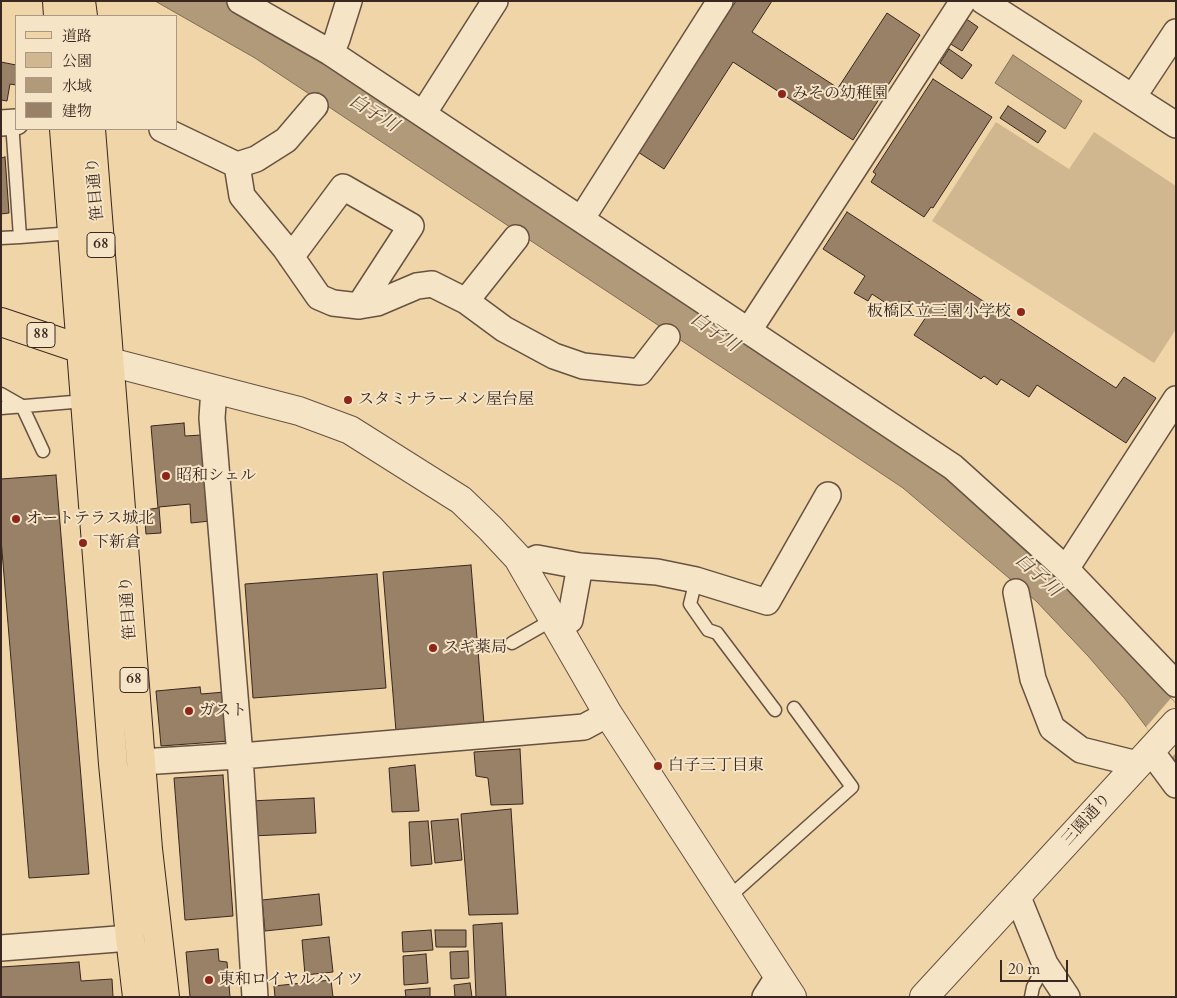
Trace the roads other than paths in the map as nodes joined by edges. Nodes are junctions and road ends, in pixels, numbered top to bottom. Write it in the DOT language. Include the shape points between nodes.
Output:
graph roads {
  1 [pos="57,1"];
  2 [pos="81,1"];
  3 [pos="240,1"];
  4 [pos="349,1"];
  5 [pos="495,1"];
  6 [pos="720,1"];
  7 [pos="964,1"];
  8 [pos="983,1"];
  9 [pos="58,15"];
  10 [pos="83,15"];
  11 [pos="1176,32"];
  12 [pos="331,53"];
  13 [pos="1133,97"];
  14 [pos="314,106"];
  15 [pos="423,114"];
  16 [pos="10,122"];
  17 [pos="1176,125"];
  18 [pos="64,130"];
  19 [pos="91,130"];
  20 [pos="164,130"];
  21 [pos="237,165"];
  22 [pos="582,218"];
  23 [pos="72,233"];
  24 [pos="20,237"];
  25 [pos="1,238"];
  26 [pos="516,238"];
  27 [pos="292,258"];
  28 [pos="466,301"];
  29 [pos="359,306"];
  30 [pos="1,322"];
  31 [pos="749,330"];
  32 [pos="667,338"];
  33 [pos="81,348"];
  34 [pos="110,362"];
  35 [pos="214,389"];
  36 [pos="1,394"];
  37 [pos="1176,399"];
  38 [pos="85,401"];
  39 [pos="22,406"];
  40 [pos="1,408"];
  41 [pos="43,451"];
  42 [pos="828,495"];
  43 [pos="522,565"];
  44 [pos="580,566"];
  45 [pos="1066,569"];
  46 [pos="696,580"];
  47 [pos="1016,592"];
  48 [pos="557,624"];
  49 [pos="512,643"];
  50 [pos="1176,684"];
  51 [pos="794,708"];
  52 [pos="775,710"];
  53 [pos="608,714"];
  54 [pos="1176,723"];
  55 [pos="1148,753"];
  56 [pos="240,756"];
  57 [pos="141,762"];
  58 [pos="1176,785"];
  59 [pos="1017,895"];
  60 [pos="728,898"];
  61 [pos="130,938"];
  62 [pos="1,948"];
  63 [pos="1044,964"];
  64 [pos="778,990"];
  65 [pos="137,997"];
  66 [pos="165,997"];
  67 [pos="255,997"];
  68 [pos="924,997"];
  69 [pos="1031,997"];
  70 [pos="1067,997"];
  1 -- 9 [label="main road"];
  2 -- 10 [label="main road"];
  3 -- 12 [label="street"];
  4 -- 12 [label="street"];
  5 -- 15 [label="street"];
  6 -- 22 [label="street"];
  7 -- 31 [label="street"];
  8 -- 13 [label="street"];
  11 -- 13 [label="street"];
  12 -- 15 [label="street"];
  13 -- 17 [label="street"];
  14 -- 21 [label="street" via="286,140 256,159"];
  15 -- 22 [label="street"];
  16 -- 24 [label="lane"];
  18 -- 23 [label="main road, 笹目通り / 68"];
  19 -- 34 [label="main road, 笹目通り / 68"];
  20 -- 21 [label="street"];
  21 -- 27 [label="street" via="242,196"];
  22 -- 31 [label="street"];
  23 -- 24 [label="lane"];
  23 -- 33 [label="main road, 笹目通り / 68"];
  24 -- 25 [label="lane"];
  26 -- 28 [label="street"];
  27 -- 29 [label="street" via="319,297 333,303"];
  27 -- 29 [label="street" via="343,187 411,226"];
  28 -- 29 [label="street" via="432,284"];
  28 -- 32 [label="street" via="504,329 554,356 583,366 640,372"];
  30 -- 33 [label="main road, 88"];
  31 -- 45 [label="street" via="953,467"];
  33 -- 34 [label="main road, 88"];
  33 -- 38 [label="main road, 笹目通り / 68"];
  34 -- 35 [label="street"];
  34 -- 57 [label="main road, 笹目通り / 68"];
  35 -- 43 [label="street" via="298,411 350,430 461,500"];
  35 -- 56 [label="street" via="212,418"];
  36 -- 39 [label="lane"];
  37 -- 45 [label="street"];
  38 -- 39 [label="lane"];
  38 -- 61 [label="main road, 笹目通り / 68"];
  39 -- 40 [label="lane"];
  39 -- 41 [label="lane"];
  42 -- 46 [label="street" via="767,602"];
  43 -- 44 [label="street" via="537,558"];
  43 -- 48 [label="street"];
  44 -- 46 [label="street" via="657,572"];
  44 -- 48 [label="street" via="570,620"];
  45 -- 50 [label="street"];
  46 -- 52 [label="lane" via="690,604 708,630 717,633"];
  47 -- 55 [label="street" via="1033,679 1052,728 1082,750"];
  48 -- 49 [label="lane"];
  48 -- 53 [label="street"];
  51 -- 60 [label="lane" via="852,787"];
  53 -- 56 [label="street" via="584,727"];
  53 -- 60 [label="street"];
  54 -- 55 [label="street, 三園通り"];
  55 -- 58 [label="street"];
  55 -- 59 [label="street, 三園通り"];
  56 -- 57 [label="street"];
  56 -- 67 [label="street"];
  57 -- 66 [label="main road, 笹目通り / 68"];
  59 -- 63 [label="street"];
  59 -- 68 [label="street, 三園通り"];
  60 -- 64 [label="street"];
  61 -- 62 [label="street"];
  61 -- 65 [label="main road, 笹目通り / 68"];
  63 -- 69 [label="lane"];
  63 -- 70 [label="street"];
}
